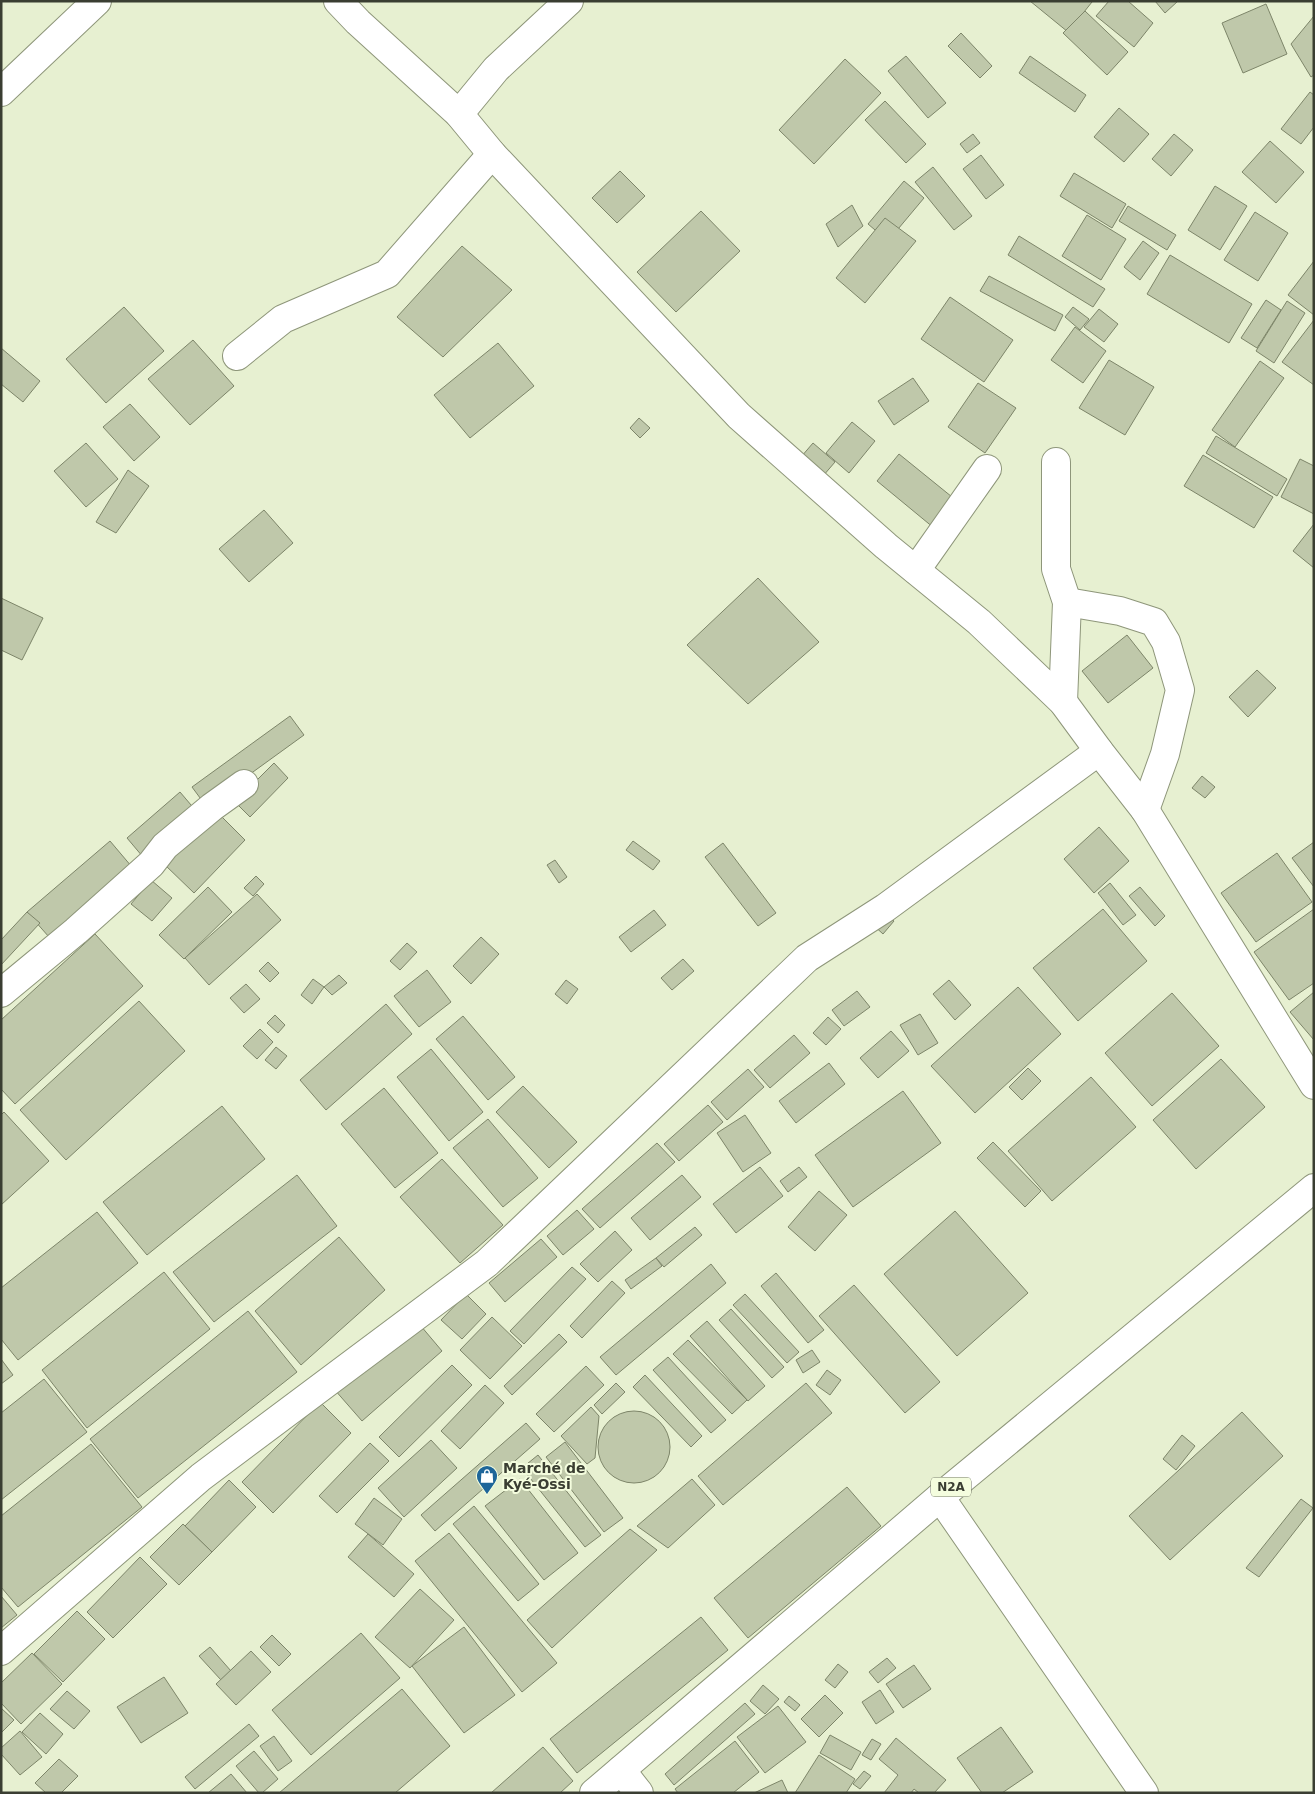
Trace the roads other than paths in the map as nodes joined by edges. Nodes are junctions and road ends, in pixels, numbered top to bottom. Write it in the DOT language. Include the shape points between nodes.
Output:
graph roads {
  1 [pos="97,1"];
  2 [pos="338,1"];
  3 [pos="569,1"];
  4 [pos="1,92"];
  5 [pos="459,114"];
  6 [pos="492,154"];
  7 [pos="236,356"];
  8 [pos="1056,462"];
  9 [pos="987,469"];
  10 [pos="916,570"];
  11 [pos="1066,602"];
  12 [pos="1063,702"];
  13 [pos="1099,751"];
  14 [pos="244,784"];
  15 [pos="1145,810"];
  16 [pos="1,993"];
  17 [pos="1314,1085"];
  18 [pos="1309,1199"];
  19 [pos="940,1496"];
  20 [pos="1,1650"];
  21 [pos="621,1770"];
  22 [pos="594,1793"];
  23 [pos="639,1793"];
  24 [pos="1144,1793"];
  1 -- 4 [label="main road"];
  2 -- 5 [label="main road"];
  3 -- 5 [label="main road" via="496,69"];
  5 -- 6 [label="main road"];
  6 -- 7 [label="main road" via="387,274 283,319"];
  6 -- 10 [label="main road" via="739,416"];
  8 -- 11 [label="main road" via="1056,569"];
  9 -- 10 [label="main road"];
  10 -- 12 [label="main road" via="979,622"];
  11 -- 12 [label="main road"];
  11 -- 15 [label="main road" via="1120,611 1154,622 1166,642 1180,690 1165,754"];
  12 -- 13 [label="main road"];
  13 -- 15 [label="main road"];
  13 -- 20 [label="main road" via="885,908 807,958 487,1263 201,1478"];
  14 -- 16 [label="main road" via="165,846 151,864"];
  15 -- 17 [label="main road"];
  18 -- 19 [label="main road, N2A"];
  19 -- 21 [label="main road, N2A"];
  19 -- 24 [label="main road"];
  21 -- 22 [label="main road, N2A"];
  21 -- 23 [label="main road"];
}
